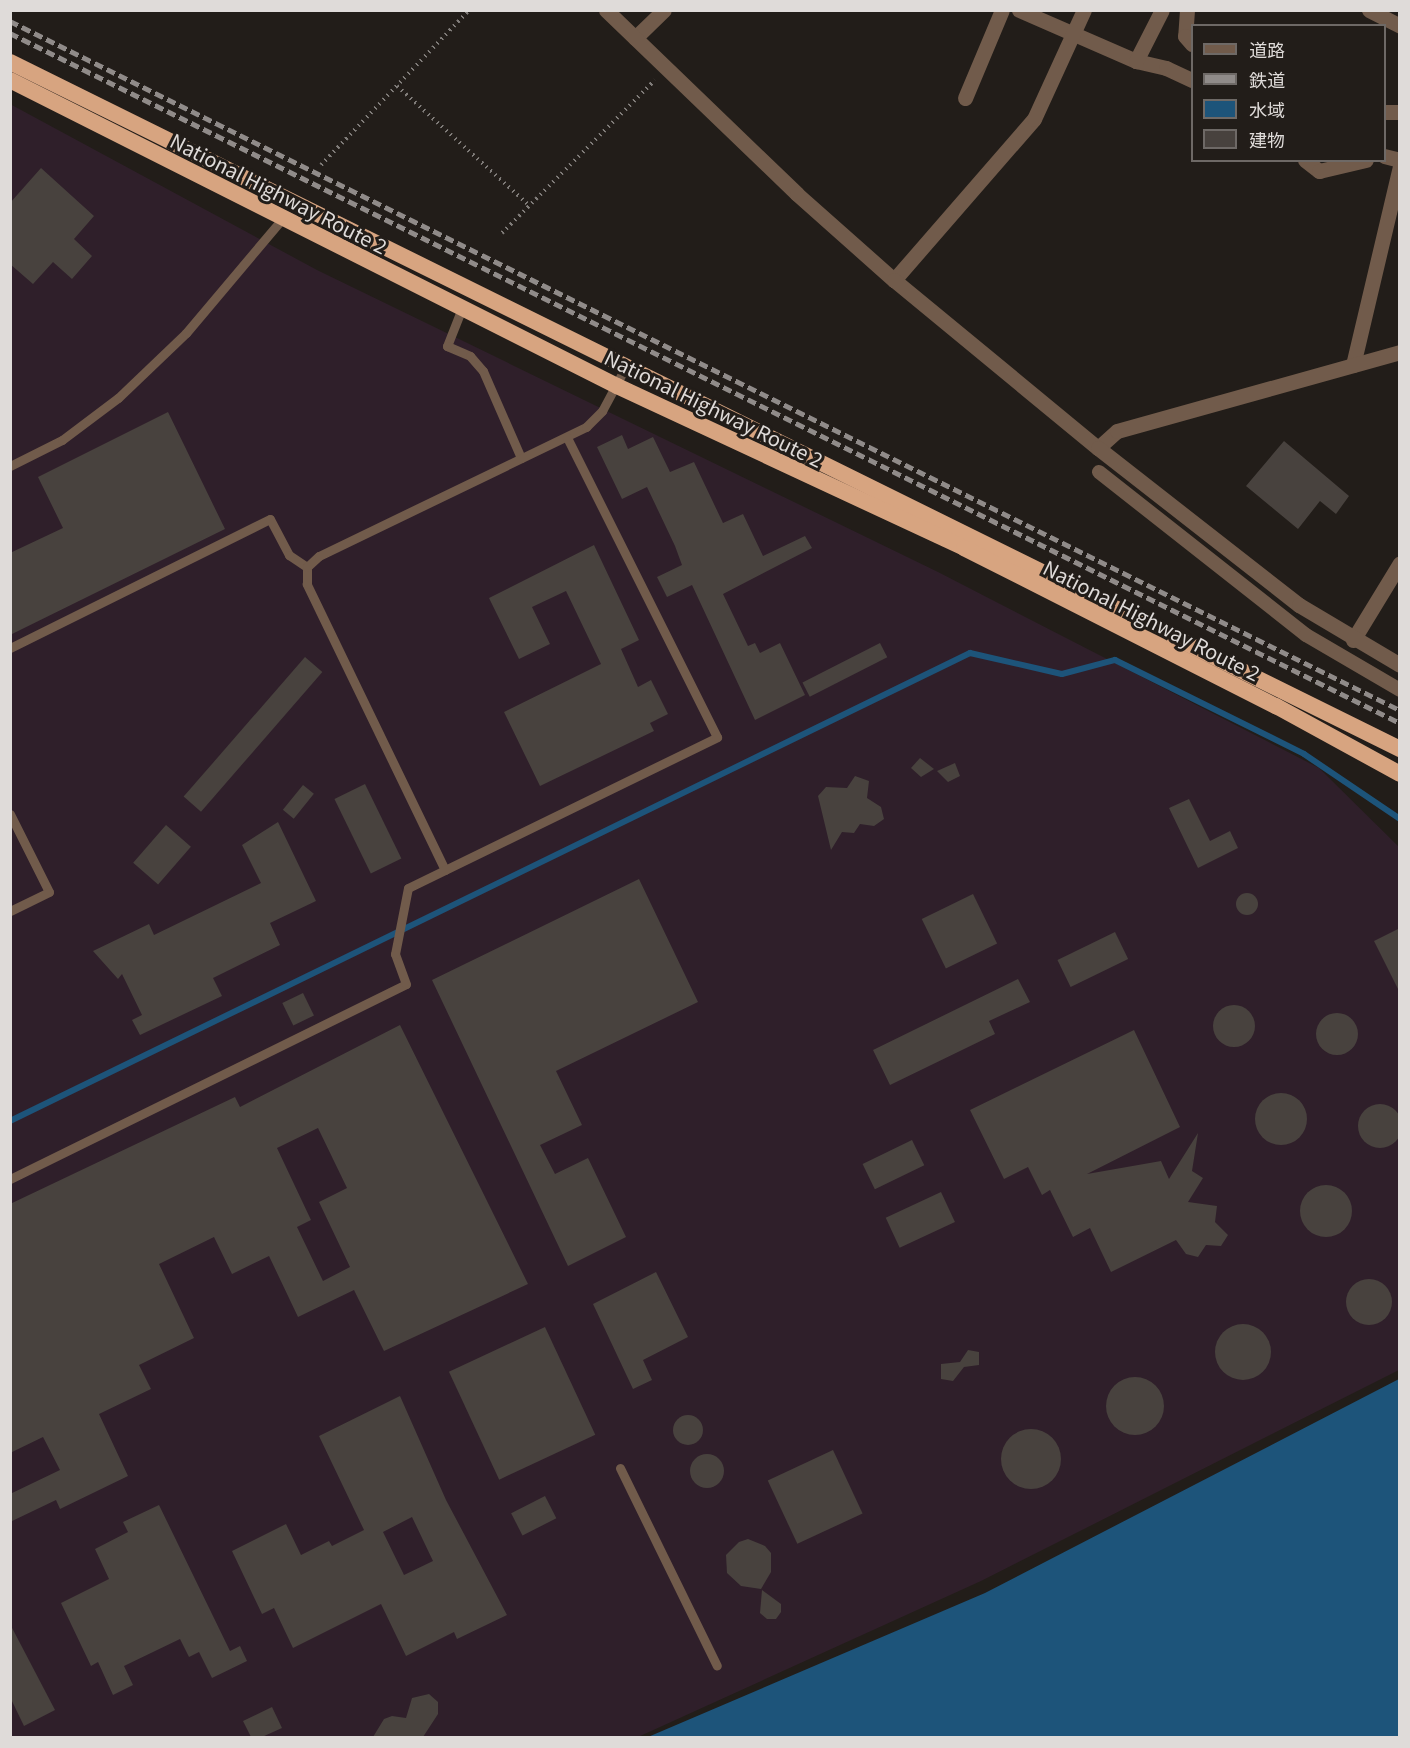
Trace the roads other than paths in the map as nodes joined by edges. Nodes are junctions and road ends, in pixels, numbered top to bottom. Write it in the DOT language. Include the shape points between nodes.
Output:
graph roads {
  1 [pos="606,10"];
  2 [pos="664,10"];
  3 [pos="1002,10"];
  4 [pos="1019,10"];
  5 [pos="1084,10"];
  6 [pos="1162,10"];
  7 [pos="1187,10"];
  8 [pos="1369,10"];
  9 [pos="1400,26"];
  10 [pos="1074,34"];
  11 [pos="635,38"];
  12 [pos="1191,43"];
  13 [pos="1136,61"];
  14 [pos="10,62"];
  15 [pos="10,80"];
  16 [pos="1191,80"];
  17 [pos="965,98"];
  18 [pos="1308,162"];
  19 [pos="1357,162"];
  20 [pos="1400,166"];
  21 [pos="282,219"];
  22 [pos="894,280"];
  23 [pos="462,308"];
  24 [pos="1400,352"];
  25 [pos="1353,364"];
  26 [pos="625,368"];
  27 [pos="617,386"];
  28 [pos="567,437"];
  29 [pos="1098,448"];
  30 [pos="521,458"];
  31 [pos="10,466"];
  32 [pos="1098,472"];
  33 [pos="1400,563"];
  34 [pos="307,567"];
  35 [pos="1353,640"];
  36 [pos="10,648"];
  37 [pos="1400,664"];
  38 [pos="1400,690"];
  39 [pos="1400,749"];
  40 [pos="1400,774"];
  41 [pos="10,814"];
  42 [pos="445,870"];
  43 [pos="10,911"];
  44 [pos="10,1179"];
  45 [pos="620,1467"];
  46 [pos="717,1666"];
  1 -- 11 [label="street"];
  2 -- 11 [label="street"];
  3 -- 17 [label="street"];
  4 -- 10 [label="street"];
  5 -- 10 [label="street"];
  6 -- 13 [label="street"];
  7 -- 12 [label="street" via="1185,36"];
  8 -- 9 [label="street"];
  10 -- 13 [label="street"];
  10 -- 22 [label="street" via="1034,119"];
  11 -- 22 [label="street" via="797,194"];
  13 -- 16 [label="street"];
  14 -- 26 [label="highway, National Highway Route 2" via="292,204 462,283"];
  15 -- 21 [label="highway, National Highway Route 2"];
  18 -- 19 [label="street" via="1319,171"];
  20 -- 25 [label="street"];
  21 -- 23 [label="highway, National Highway Route 2"];
  21 -- 31 [label="lane" via="186,333 118,398 62,440"];
  22 -- 29 [label="street"];
  23 -- 27 [label="highway, National Highway Route 2"];
  23 -- 30 [label="lane" via="447,346 470,356 483,371"];
  24 -- 25 [label="street"];
  25 -- 29 [label="street" via="1117,431"];
  26 -- 27 [label="lane"];
  26 -- 39 [label="highway, National Highway Route 2"];
  27 -- 28 [label="lane" via="595,421"];
  27 -- 40 [label="highway, National Highway Route 2" via="964,548 1276,706"];
  28 -- 30 [label="lane"];
  28 -- 42 [label="lane" via="717,737"];
  29 -- 35 [label="street" via="1299,605"];
  30 -- 34 [label="lane" via="320,556"];
  32 -- 38 [label="street" via="1306,635"];
  33 -- 35 [label="street"];
  34 -- 36 [label="lane" via="289,555 270,519"];
  34 -- 42 [label="lane" via="307,584"];
  35 -- 37 [label="street"];
  41 -- 43 [label="lane" via="49,892"];
  42 -- 44 [label="lane" via="408,888 395,954 406,984"];
  45 -- 46 [label="lane"];
}
